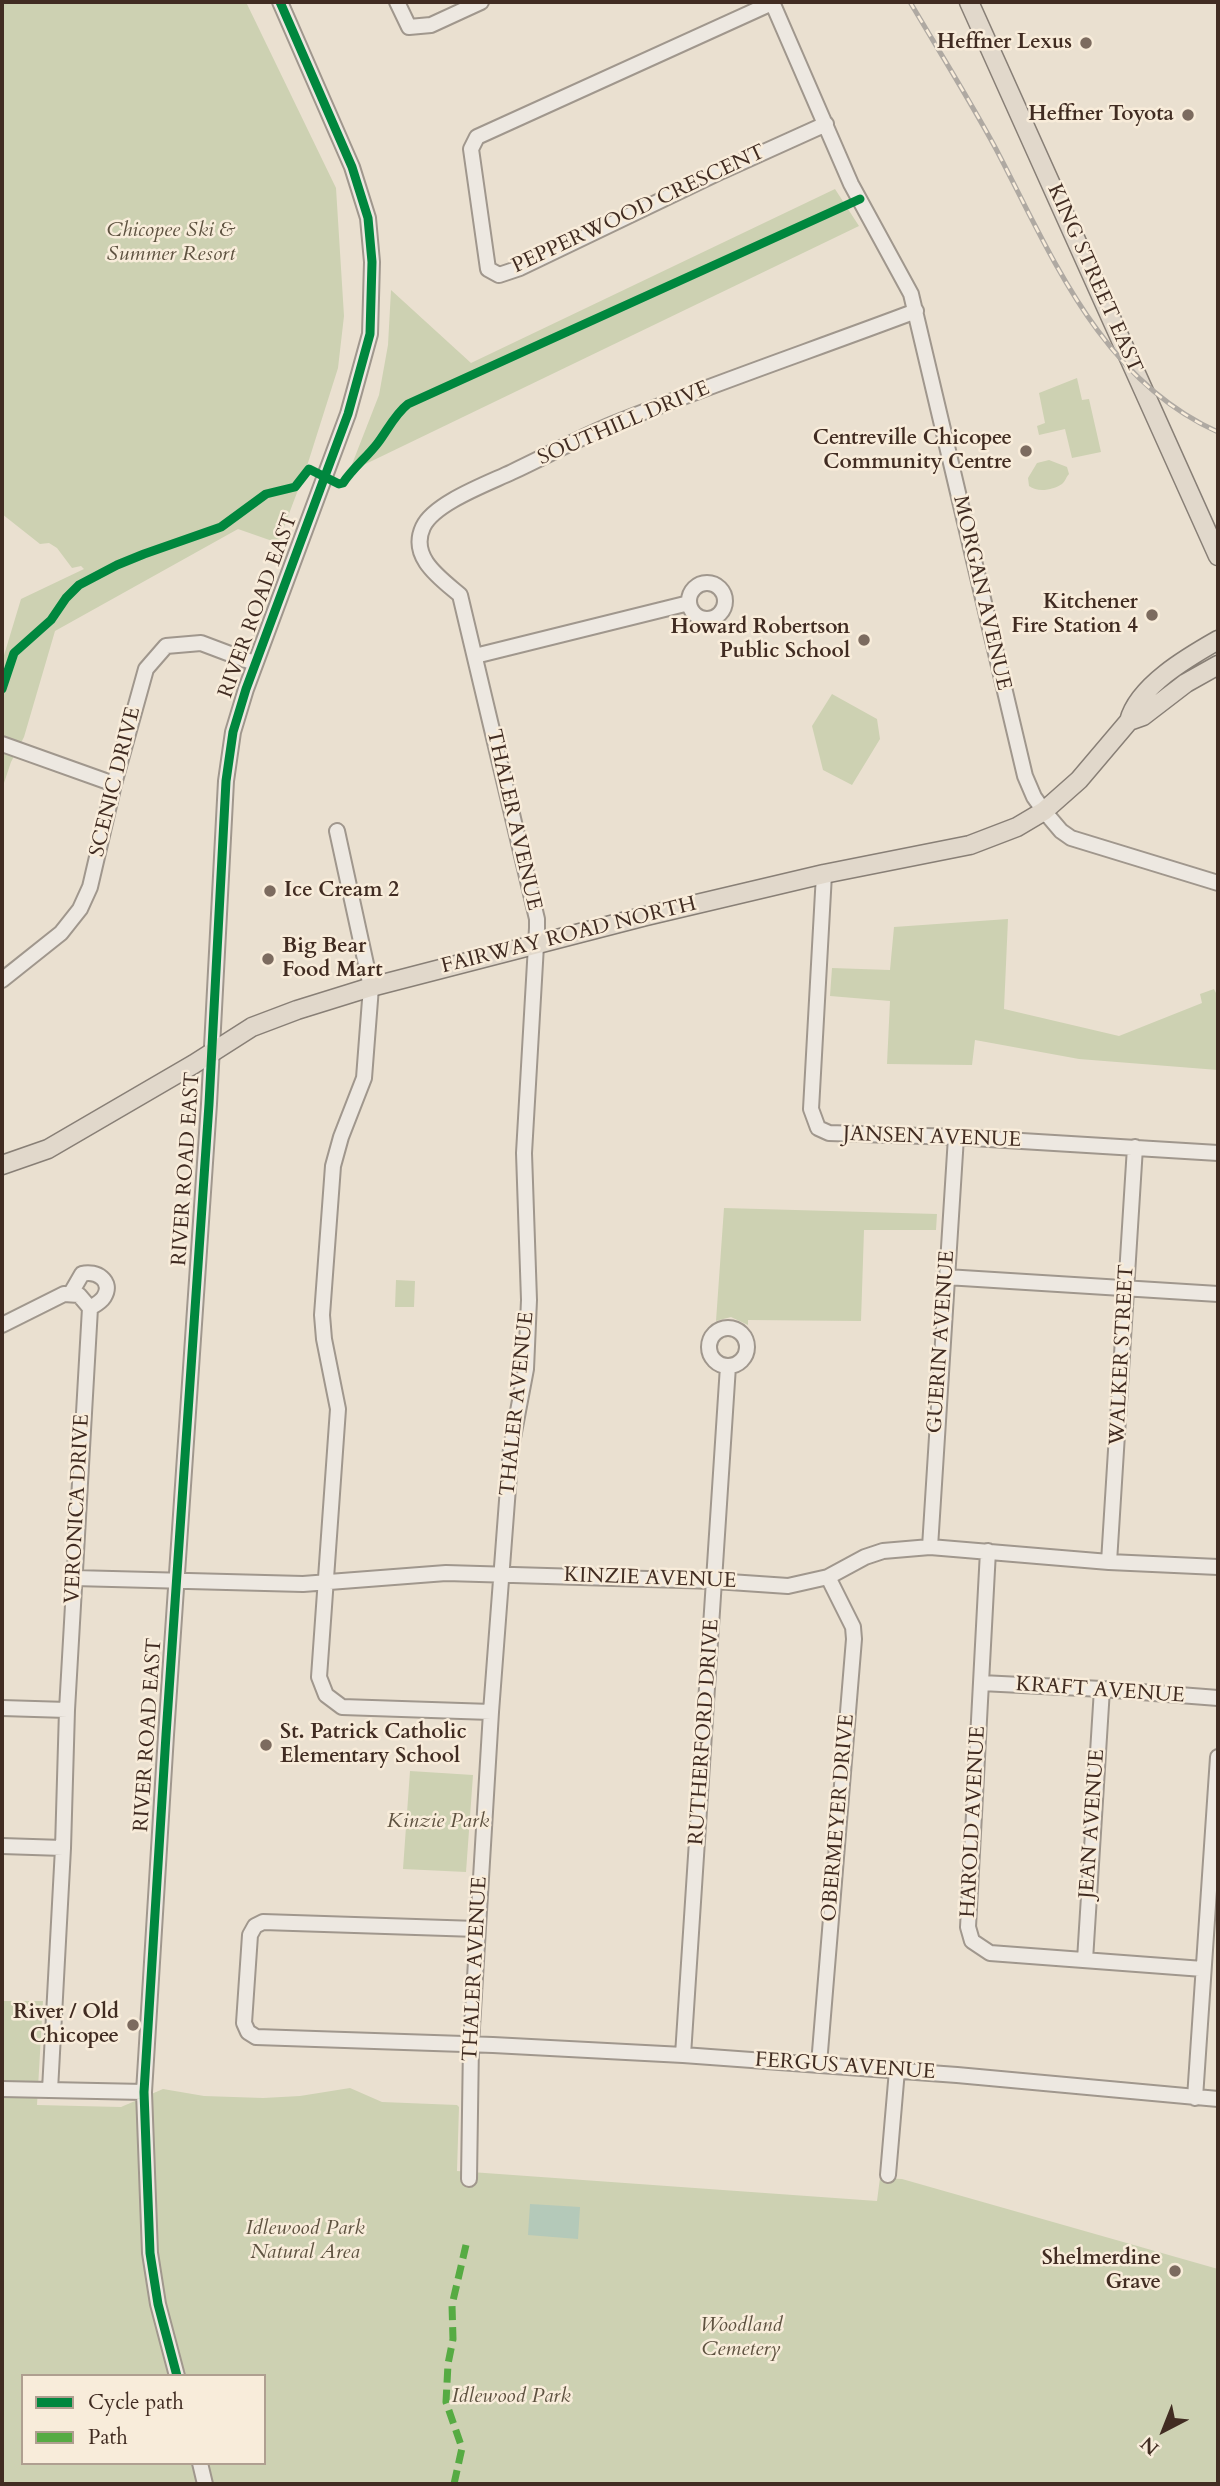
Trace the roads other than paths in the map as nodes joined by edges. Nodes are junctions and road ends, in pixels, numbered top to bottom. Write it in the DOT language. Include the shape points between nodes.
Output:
graph roads {
  1 [pos="280,2"];
  2 [pos="397,2"];
  3 [pos="481,2"];
  4 [pos="772,2"];
  5 [pos="969,2"];
  6 [pos="826,124"];
  7 [pos="916,311"];
  8 [pos="1218,556"];
  9 [pos="460,595"];
  10 [pos="689,603"];
  11 [pos="1218,640"];
  12 [pos="475,656"];
  13 [pos="254,663"];
  14 [pos="1218,665"];
  15 [pos="1129,721"];
  16 [pos="2,744"];
  17 [pos="114,784"];
  18 [pos="1044,811"];
  19 [pos="337,831"];
  20 [pos="824,874"];
  21 [pos="1218,883"];
  22 [pos="536,944"];
  23 [pos="2,981"];
  24 [pos="371,987"];
  25 [pos="212,1054"];
  26 [pos="956,1137"];
  27 [pos="1135,1147"];
  28 [pos="1218,1153"];
  29 [pos="2,1165"];
  30 [pos="946,1277"];
  31 [pos="1126,1289"];
  32 [pos="71,1293"];
  33 [pos="1218,1294"];
  34 [pos="90,1308"];
  35 [pos="2,1325"];
  36 [pos="728,1366"];
  37 [pos="930,1547"];
  38 [pos="988,1551"];
  39 [pos="1109,1562"];
  40 [pos="1218,1567"];
  41 [pos="502,1574"];
  42 [pos="828,1577"];
  43 [pos="74,1578"];
  44 [pos="177,1580"];
  45 [pos="715,1581"];
  46 [pos="326,1582"];
  47 [pos="981,1683"];
  48 [pos="1102,1689"];
  49 [pos="1218,1698"];
  50 [pos="2,1708"];
  51 [pos="67,1710"];
  52 [pos="491,1712"];
  53 [pos="1218,1757"];
  54 [pos="2,1846"];
  55 [pos="62,1848"];
  56 [pos="477,1929"];
  57 [pos="1085,1960"];
  58 [pos="1203,1969"];
  59 [pos="471,2044"];
  60 [pos="683,2055"];
  61 [pos="819,2064"];
  62 [pos="897,2070"];
  63 [pos="2,2089"];
  64 [pos="50,2090"];
  65 [pos="145,2092"];
  66 [pos="1195,2098"];
  67 [pos="1218,2099"];
  68 [pos="888,2175"];
  69 [pos="469,2179"];
  70 [pos="176,2374"];
  71 [pos="200,2465"];
  72 [pos="205,2484"];
  1 -- 13 [label="street, RIVER ROAD EAST" via="352,167 368,218 370,334 348,414"];
  2 -- 3 [label="street" via="409,27 431,25"];
  4 -- 6 [label="street, MORGAN AVENUE"];
  4 -- 6 [label="street, PEPPERWOOD CRESCENT" via="477,136 471,149 488,270 499,275 520,268"];
  5 -- 8 [label="main road, KING STREET EAST"];
  6 -- 7 [label="street, MORGAN AVENUE"];
  7 -- 9 [label="street, SOUTHILL DRIVE" via="611,425 434,512 423,528 421,551 432,571"];
  7 -- 18 [label="street, MORGAN AVENUE" via="1024,776"];
  9 -- 12 [label="street, THALER AVENUE"];
  10 -- 12 [label="street"];
  11 -- 15 [label="main road, FAIRWAY ROAD NORTH" via="1153,686 1133,707"];
  12 -- 22 [label="street, THALER AVENUE" via="537,919"];
  13 -- 17 [label="street, SCENIC DRIVE" via="201,643 166,646 146,669"];
  13 -- 25 [label="street, RIVER ROAD EAST" via="233,732 226,781"];
  14 -- 15 [label="main road, FAIRWAY ROAD NORTH"];
  15 -- 18 [label="main road, FAIRWAY ROAD NORTH" via="1079,780"];
  16 -- 17 [label="street"];
  17 -- 23 [label="street, SCENIC DRIVE" via="90,887 80,909 61,933"];
  18 -- 20 [label="main road, FAIRWAY ROAD NORTH" via="970,845"];
  18 -- 21 [label="street, MORGAN AVENUE" via="1071,838"];
  19 -- 24 [label="street"];
  20 -- 22 [label="main road, FAIRWAY ROAD NORTH"];
  20 -- 26 [label="street, JANSEN AVENUE" via="811,1109 818,1128 829,1133"];
  22 -- 24 [label="main road, FAIRWAY ROAD NORTH"];
  22 -- 41 [label="street, THALER AVENUE" via="524,1153 529,1300 526,1369 511,1448"];
  24 -- 25 [label="main road, FAIRWAY ROAD NORTH" via="252,1027"];
  24 -- 46 [label="street" via="364,1078 333,1166 323,1315 338,1409"];
  25 -- 29 [label="main road, FAIRWAY ROAD NORTH" via="48,1149"];
  25 -- 44 [label="street, RIVER ROAD EAST"];
  26 -- 27 [label="street, JANSEN AVENUE"];
  26 -- 30 [label="street, GUERIN AVENUE"];
  27 -- 28 [label="street, JANSEN AVENUE"];
  27 -- 31 [label="street, WALKER STREET"];
  30 -- 31 [label="street"];
  30 -- 37 [label="street, GUERIN AVENUE"];
  31 -- 33 [label="street"];
  31 -- 39 [label="street, WALKER STREET"];
  32 -- 34 [label="street" via="83,1298"];
  32 -- 34 [label="street, VERONICA DRIVE" via="82,1274 99,1275 106,1283 106,1293"];
  32 -- 35 [label="street, VERONICA DRIVE"];
  34 -- 43 [label="street, VERONICA DRIVE"];
  36 -- 45 [label="street, RUTHERFORD DRIVE"];
  37 -- 38 [label="street, KINZIE AVENUE"];
  37 -- 42 [label="street, KINZIE AVENUE" via="883,1551"];
  38 -- 39 [label="street, KINZIE AVENUE"];
  38 -- 47 [label="street, HAROLD AVENUE"];
  39 -- 40 [label="street, KINZIE AVENUE"];
  41 -- 45 [label="street, KINZIE AVENUE"];
  41 -- 46 [label="street, KINZIE AVENUE" via="416,1574"];
  41 -- 52 [label="street, THALER AVENUE"];
  42 -- 45 [label="street, KINZIE AVENUE" via="788,1586"];
  42 -- 61 [label="street, OBERMEYER DRIVE" via="854,1639"];
  43 -- 44 [label="street, KINZIE AVENUE"];
  43 -- 51 [label="street, VERONICA DRIVE"];
  44 -- 46 [label="street, KINZIE AVENUE"];
  44 -- 65 [label="street, RIVER ROAD EAST"];
  45 -- 60 [label="street, RUTHERFORD DRIVE"];
  46 -- 52 [label="street" via="319,1677 333,1702 352,1708"];
  47 -- 48 [label="street, KRAFT AVENUE"];
  47 -- 57 [label="street, HAROLD AVENUE" via="970,1867 968,1927 972,1941 990,1953"];
  48 -- 49 [label="street, KRAFT AVENUE"];
  48 -- 57 [label="street, JEAN AVENUE"];
  50 -- 51 [label="street"];
  51 -- 55 [label="street, VERONICA DRIVE"];
  52 -- 56 [label="street, THALER AVENUE"];
  53 -- 58 [label="street"];
  54 -- 55 [label="street"];
  55 -- 64 [label="street, VERONICA DRIVE"];
  56 -- 59 [label="street, THALER AVENUE"];
  56 -- 59 [label="street, FERGUS AVENUE" via="263,1922 250,1935 244,2023 256,2037"];
  57 -- 58 [label="street, HAROLD AVENUE"];
  58 -- 66 [label="street"];
  59 -- 60 [label="street, FERGUS AVENUE"];
  59 -- 69 [label="street, THALER AVENUE"];
  60 -- 61 [label="street, FERGUS AVENUE"];
  61 -- 62 [label="street, FERGUS AVENUE"];
  62 -- 66 [label="street, FERGUS AVENUE"];
  62 -- 68 [label="street"];
  63 -- 64 [label="street"];
  64 -- 65 [label="street"];
  65 -- 70 [label="street, RIVER ROAD EAST" via="150,2253"];
  66 -- 67 [label="street, FERGUS AVENUE"];
  71 -- 72 [label="street"];
}
